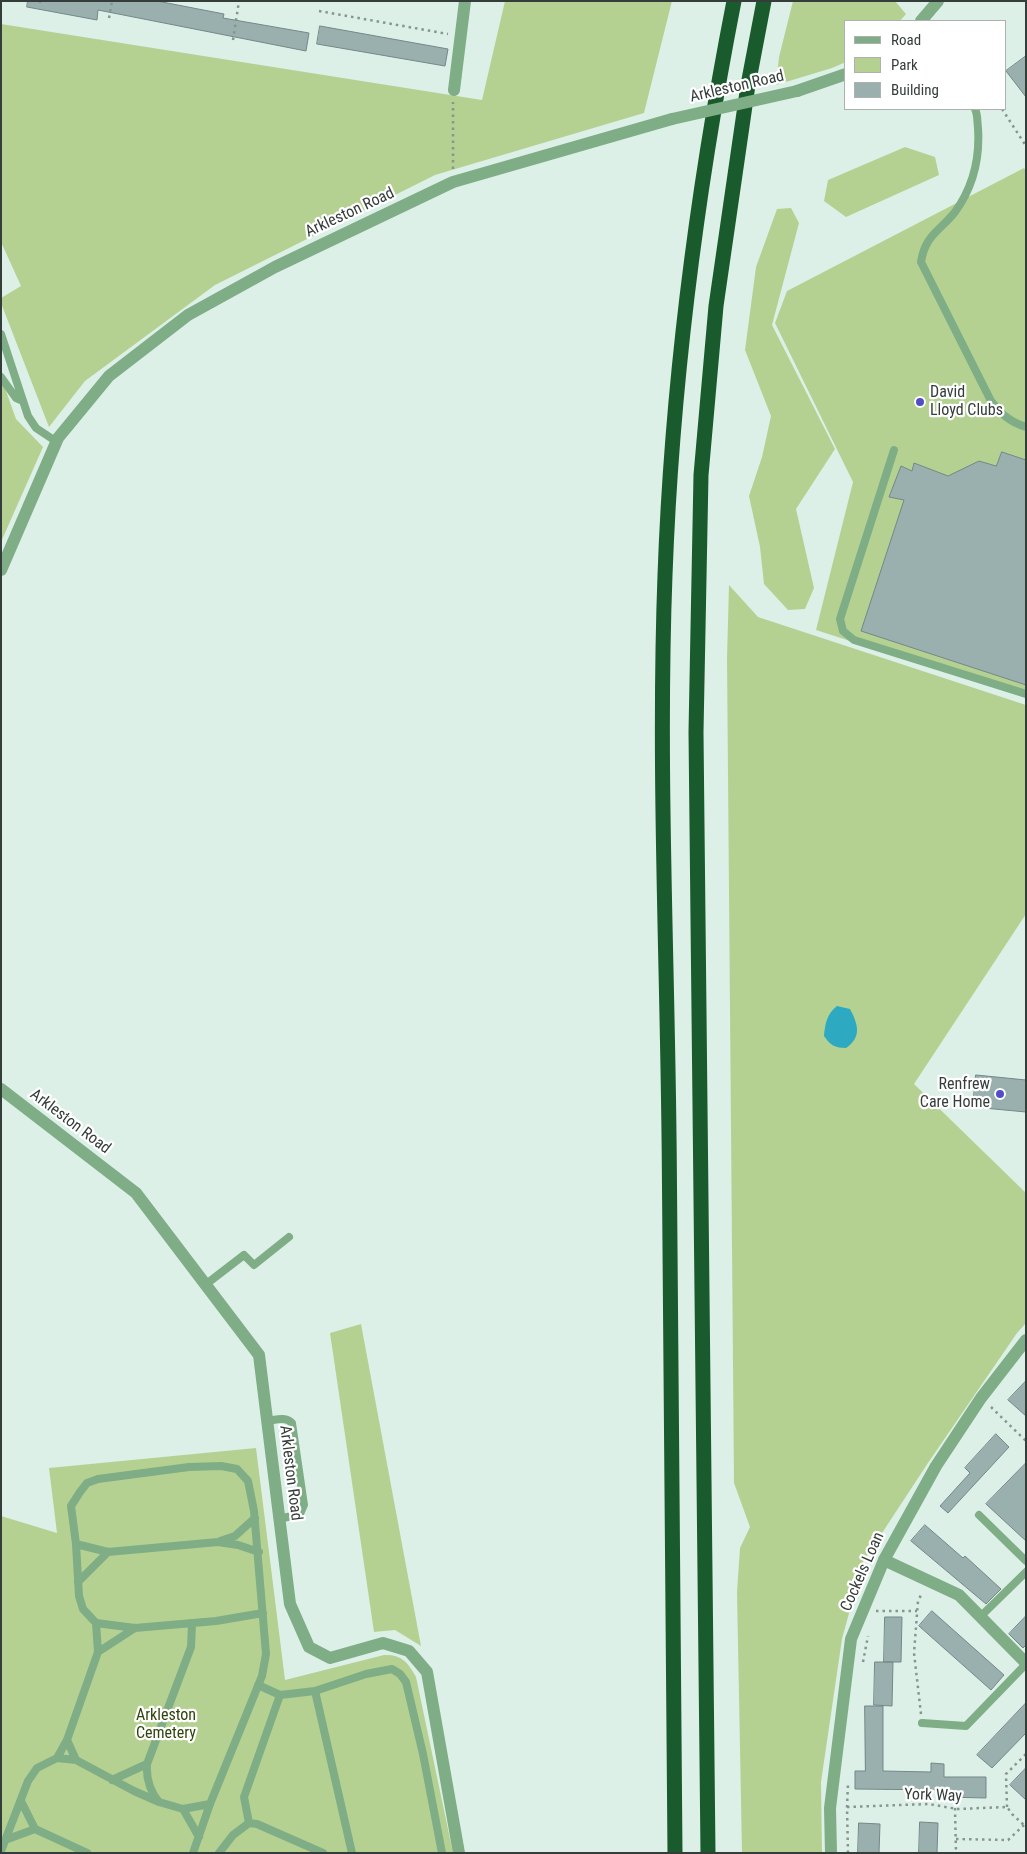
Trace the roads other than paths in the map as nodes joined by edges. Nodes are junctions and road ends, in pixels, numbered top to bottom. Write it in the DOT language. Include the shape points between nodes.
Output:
graph roads {
  1 [pos="465,1"];
  2 [pos="734,1"];
  3 [pos="764,1"];
  4 [pos="938,1"];
  5 [pos="922,20"];
  6 [pos="844,75"];
  7 [pos="454,90"];
  8 [pos="975,110"];
  9 [pos="1,334"];
  10 [pos="1,377"];
  11 [pos="23,401"];
  12 [pos="1026,427"];
  13 [pos="57,442"];
  14 [pos="894,450"];
  15 [pos="1,570"];
  16 [pos="1026,694"];
  17 [pos="1,1089"];
  18 [pos="289,1237"];
  19 [pos="205,1285"];
  20 [pos="1026,1340"];
  21 [pos="267,1421"];
  22 [pos="979,1516"];
  23 [pos="254,1518"];
  24 [pos="279,1519"];
  25 [pos="218,1542"];
  26 [pos="76,1544"];
  27 [pos="108,1552"];
  28 [pos="259,1552"];
  29 [pos="884,1560"];
  30 [pos="1026,1561"];
  31 [pos="1026,1572"];
  32 [pos="78,1582"];
  33 [pos="263,1613"];
  34 [pos="980,1617"];
  35 [pos="96,1623"];
  36 [pos="192,1624"];
  37 [pos="135,1628"];
  38 [pos="98,1652"];
  39 [pos="1026,1664"];
  40 [pos="258,1686"];
  41 [pos="315,1691"];
  42 [pos="280,1695"];
  43 [pos="922,1722"];
  44 [pos="67,1740"];
  45 [pos="57,1758"];
  46 [pos="76,1760"];
  47 [pos="147,1764"];
  48 [pos="112,1780"];
  49 [pos="20,1802"];
  50 [pos="158,1802"];
  51 [pos="210,1804"];
  52 [pos="183,1810"];
  53 [pos="249,1823"];
  54 [pos="35,1829"];
  55 [pos="199,1837"];
  56 [pos="5,1840"];
  57 [pos="1,1851"];
  58 [pos="87,1853"];
  59 [pos="193,1853"];
  60 [pos="219,1853"];
  61 [pos="323,1853"];
  62 [pos="352,1853"];
  63 [pos="442,1853"];
  64 [pos="459,1853"];
  65 [pos="675,1853"];
  66 [pos="708,1853"];
  67 [pos="831,1853"];
  1 -- 7 [label="street"];
  2 -- 65 [label="highway" via="687,293 665,574 663,787 670,1154"];
  3 -- 66 [label="highway" via="746,95 716,306 701,475 696,732"];
  4 -- 5 [label="street"];
  6 -- 13 [label="street, Arkleston Road, bridge" via="797,91 672,119 453,182 275,267 188,315 109,376"];
  8 -- 12 [label="lane" via="977,163 955,212 923,248 921,262 991,402 1014,423"];
  9 -- 11 [label="lane"];
  10 -- 11 [label="lane" via="16,398"];
  11 -- 13 [label="lane" via="36,428"];
  13 -- 15 [label="street, Arkleston Road"];
  14 -- 16 [label="lane" via="840,619 843,631 854,640"];
  17 -- 19 [label="street, Arkleston Road" via="136,1193"];
  18 -- 19 [label="lane" via="254,1265 244,1255"];
  19 -- 21 [label="street, Arkleston Road" via="259,1355"];
  20 -- 29 [label="street, Cockels Loan" via="980,1398 936,1466"];
  21 -- 24 [label="street, Arkleston Road"];
  21 -- 24 [label="lane" via="288,1419 292,1423 304,1505 300,1514"];
  22 -- 30 [label="lane"];
  23 -- 25 [label="lane" via="235,1536"];
  23 -- 26 [label="lane" via="248,1481 237,1469 189,1467 98,1479 87,1483 72,1506"];
  23 -- 28 [label="lane"];
  24 -- 64 [label="street, Arkleston Road" via="290,1604 309,1647 330,1658 383,1643 409,1651 427,1672"];
  25 -- 27 [label="lane"];
  25 -- 28 [label="lane"];
  26 -- 27 [label="lane"];
  26 -- 32 [label="lane"];
  27 -- 32 [label="lane"];
  28 -- 33 [label="lane"];
  29 -- 34 [label="street" via="959,1595"];
  29 -- 67 [label="street, Cockels Loan" via="852,1638 830,1808"];
  31 -- 34 [label="lane"];
  32 -- 35 [label="lane" via="83,1609"];
  33 -- 36 [label="lane"];
  33 -- 40 [label="lane" via="266,1654"];
  34 -- 39 [label="street"];
  35 -- 37 [label="lane"];
  35 -- 38 [label="lane"];
  36 -- 37 [label="lane"];
  36 -- 47 [label="lane" via="191,1647"];
  37 -- 38 [label="lane"];
  38 -- 44 [label="lane"];
  39 -- 43 [label="lane" via="966,1726"];
  40 -- 42 [label="lane"];
  40 -- 51 [label="lane"];
  41 -- 42 [label="lane"];
  41 -- 62 [label="lane"];
  41 -- 63 [label="lane" via="366,1674 392,1669 400,1674 406,1682 423,1754"];
  42 -- 53 [label="lane" via="244,1797"];
  44 -- 45 [label="lane"];
  44 -- 46 [label="lane"];
  45 -- 46 [label="lane"];
  45 -- 49 [label="lane" via="37,1768"];
  46 -- 48 [label="lane"];
  47 -- 48 [label="lane"];
  47 -- 50 [label="lane" via="146,1777"];
  48 -- 50 [label="lane"];
  49 -- 54 [label="lane"];
  49 -- 56 [label="lane"];
  50 -- 52 [label="lane"];
  51 -- 52 [label="lane"];
  51 -- 55 [label="lane"];
  52 -- 55 [label="lane"];
  53 -- 60 [label="lane"];
  53 -- 61 [label="lane"];
  54 -- 56 [label="lane"];
  54 -- 58 [label="lane"];
  55 -- 59 [label="lane"];
  56 -- 57 [label="lane"];
}
